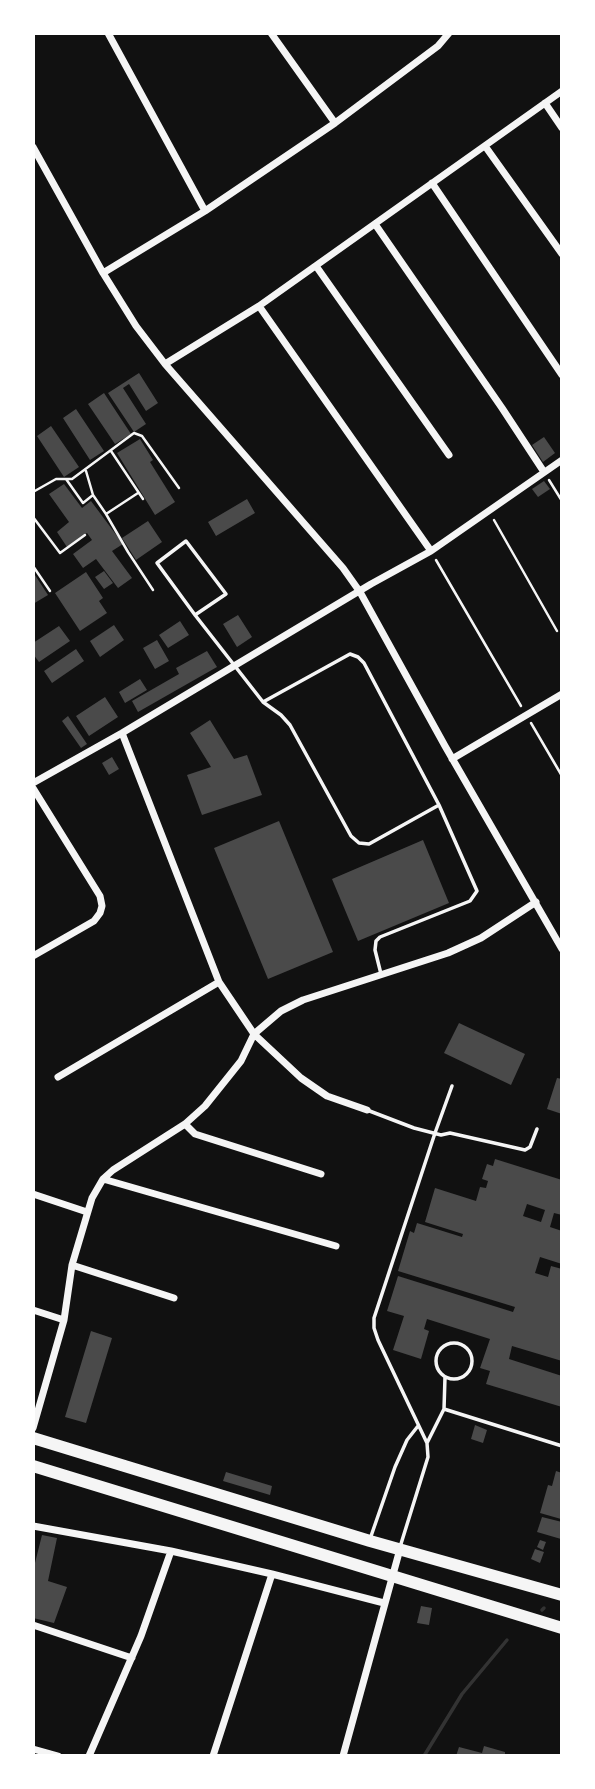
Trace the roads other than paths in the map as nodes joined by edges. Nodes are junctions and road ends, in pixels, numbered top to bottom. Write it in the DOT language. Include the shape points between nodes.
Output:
graph roads {
  1 [pos="108,33"];
  2 [pos="271,33"];
  3 [pos="449,33"];
  4 [pos="562,91"];
  5 [pos="545,103"];
  6 [pos="335,123"];
  7 [pos="562,128"];
  8 [pos="485,146"];
  9 [pos="33,147"];
  10 [pos="432,183"];
  11 [pos="205,211"];
  12 [pos="375,224"];
  13 [pos="562,254"];
  14 [pos="316,266"];
  15 [pos="103,273"];
  16 [pos="259,306"];
  17 [pos="165,364"];
  18 [pos="562,375"];
  19 [pos="449,455"];
  20 [pos="562,460"];
  21 [pos="544,472"];
  22 [pos="431,551"];
  23 [pos="360,592"];
  24 [pos="195,615"];
  25 [pos="235,666"];
  26 [pos="562,694"];
  27 [pos="263,702"];
  28 [pos="122,733"];
  29 [pos="452,759"];
  30 [pos="33,785"];
  31 [pos="439,805"];
  32 [pos="536,902"];
  33 [pos="562,928"];
  34 [pos="553,933"];
  35 [pos="562,949"];
  36 [pos="33,956"];
  37 [pos="381,974"];
  38 [pos="219,982"];
  39 [pos="254,1034"];
  40 [pos="58,1077"];
  41 [pos="452,1086"];
  42 [pos="367,1110"];
  43 [pos="185,1124"];
  44 [pos="537,1129"];
  45 [pos="435,1133"];
  46 [pos="321,1174"];
  47 [pos="103,1179"];
  48 [pos="33,1194"];
  49 [pos="88,1212"];
  50 [pos="336,1246"];
  51 [pos="72,1265"];
  52 [pos="174,1298"];
  53 [pos="33,1310"];
  54 [pos="64,1320"];
  55 [pos="445,1377"];
  56 [pos="444,1409"];
  57 [pos="418,1426"];
  58 [pos="33,1428"];
  59 [pos="33,1438"];
  60 [pos="426,1443"];
  61 [pos="562,1446"];
  62 [pos="33,1466"];
  63 [pos="33,1526"];
  64 [pos="370,1541"];
  65 [pos="400,1549"];
  66 [pos="171,1551"];
  67 [pos="272,1574"];
  68 [pos="392,1577"];
  69 [pos="562,1595"];
  70 [pos="384,1603"];
  71 [pos="33,1625"];
  72 [pos="562,1628"];
  73 [pos="132,1658"];
  74 [pos="33,1749"];
  75 [pos="58,1756"];
  76 [pos="89,1756"];
  77 [pos="213,1756"];
  78 [pos="343,1756"];
  1 -- 11 [label="street"];
  2 -- 6 [label="street"];
  3 -- 6 [label="street"];
  4 -- 5 [label="street"];
  5 -- 7 [label="street"];
  5 -- 8 [label="street"];
  6 -- 11 [label="street"];
  8 -- 10 [label="street"];
  8 -- 13 [label="street"];
  9 -- 15 [label="street"];
  10 -- 12 [label="street"];
  10 -- 18 [label="street"];
  11 -- 15 [label="street"];
  12 -- 14 [label="street"];
  12 -- 21 [label="street"];
  14 -- 16 [label="street"];
  14 -- 19 [label="street"];
  15 -- 17 [label="street"];
  16 -- 17 [label="street"];
  16 -- 22 [label="street"];
  17 -- 23 [label="street"];
  20 -- 21 [label="street"];
  21 -- 22 [label="street"];
  22 -- 23 [label="street"];
  23 -- 25 [label="street"];
  23 -- 29 [label="street"];
  24 -- 24 [label="lane" via="157,563 186,541 226,594"];
  24 -- 25 [label="lane"];
  25 -- 27 [label="lane"];
  25 -- 28 [label="street"];
  26 -- 29 [label="street"];
  27 -- 31 [label="lane" via="290,725 359,843 369,844"];
  27 -- 31 [label="lane" via="350,654 358,657"];
  28 -- 30 [label="street"];
  28 -- 38 [label="street"];
  29 -- 32 [label="street"];
  30 -- 36 [label="street" via="103,906 93,921"];
  31 -- 37 [label="lane" via="477,891 470,901 380,937 375,950"];
  32 -- 34 [label="street"];
  32 -- 37 [label="street" via="448,953"];
  33 -- 34 [label="street"];
  34 -- 35 [label="street"];
  37 -- 39 [label="street" via="303,999"];
  38 -- 39 [label="street"];
  38 -- 40 [label="street"];
  39 -- 42 [label="street" via="327,1096"];
  39 -- 43 [label="street" via="228,1078"];
  41 -- 45 [label="lane"];
  42 -- 45 [label="lane"];
  43 -- 46 [label="street" via="195,1134"];
  43 -- 47 [label="street"];
  44 -- 45 [label="lane" via="525,1150"];
  45 -- 57 [label="lane" via="374,1318 376,1335"];
  47 -- 49 [label="street"];
  47 -- 50 [label="street"];
  48 -- 49 [label="street"];
  49 -- 51 [label="street"];
  51 -- 52 [label="street"];
  51 -- 54 [label="street"];
  53 -- 54 [label="street"];
  54 -- 58 [label="street"];
  55 -- 55 [label="lane" via="461,1378 470,1370 468,1348 452,1342 441,1347 437,1368"];
  55 -- 56 [label="lane"];
  56 -- 60 [label="lane"];
  56 -- 61 [label="lane"];
  57 -- 60 [label="lane"];
  57 -- 64 [label="lane" via="403,1449"];
  59 -- 64 [label="main road"];
  60 -- 65 [label="lane" via="428,1457"];
  62 -- 68 [label="main road"];
  63 -- 66 [label="street"];
  64 -- 65 [label="main road"];
  65 -- 68 [label="street"];
  65 -- 69 [label="main road"];
  66 -- 67 [label="street"];
  66 -- 73 [label="street"];
  67 -- 70 [label="street"];
  67 -- 77 [label="street"];
  68 -- 70 [label="street"];
  68 -- 72 [label="main road"];
  70 -- 78 [label="street"];
  71 -- 73 [label="street"];
  73 -- 76 [label="street"];
  74 -- 75 [label="street"];
}
